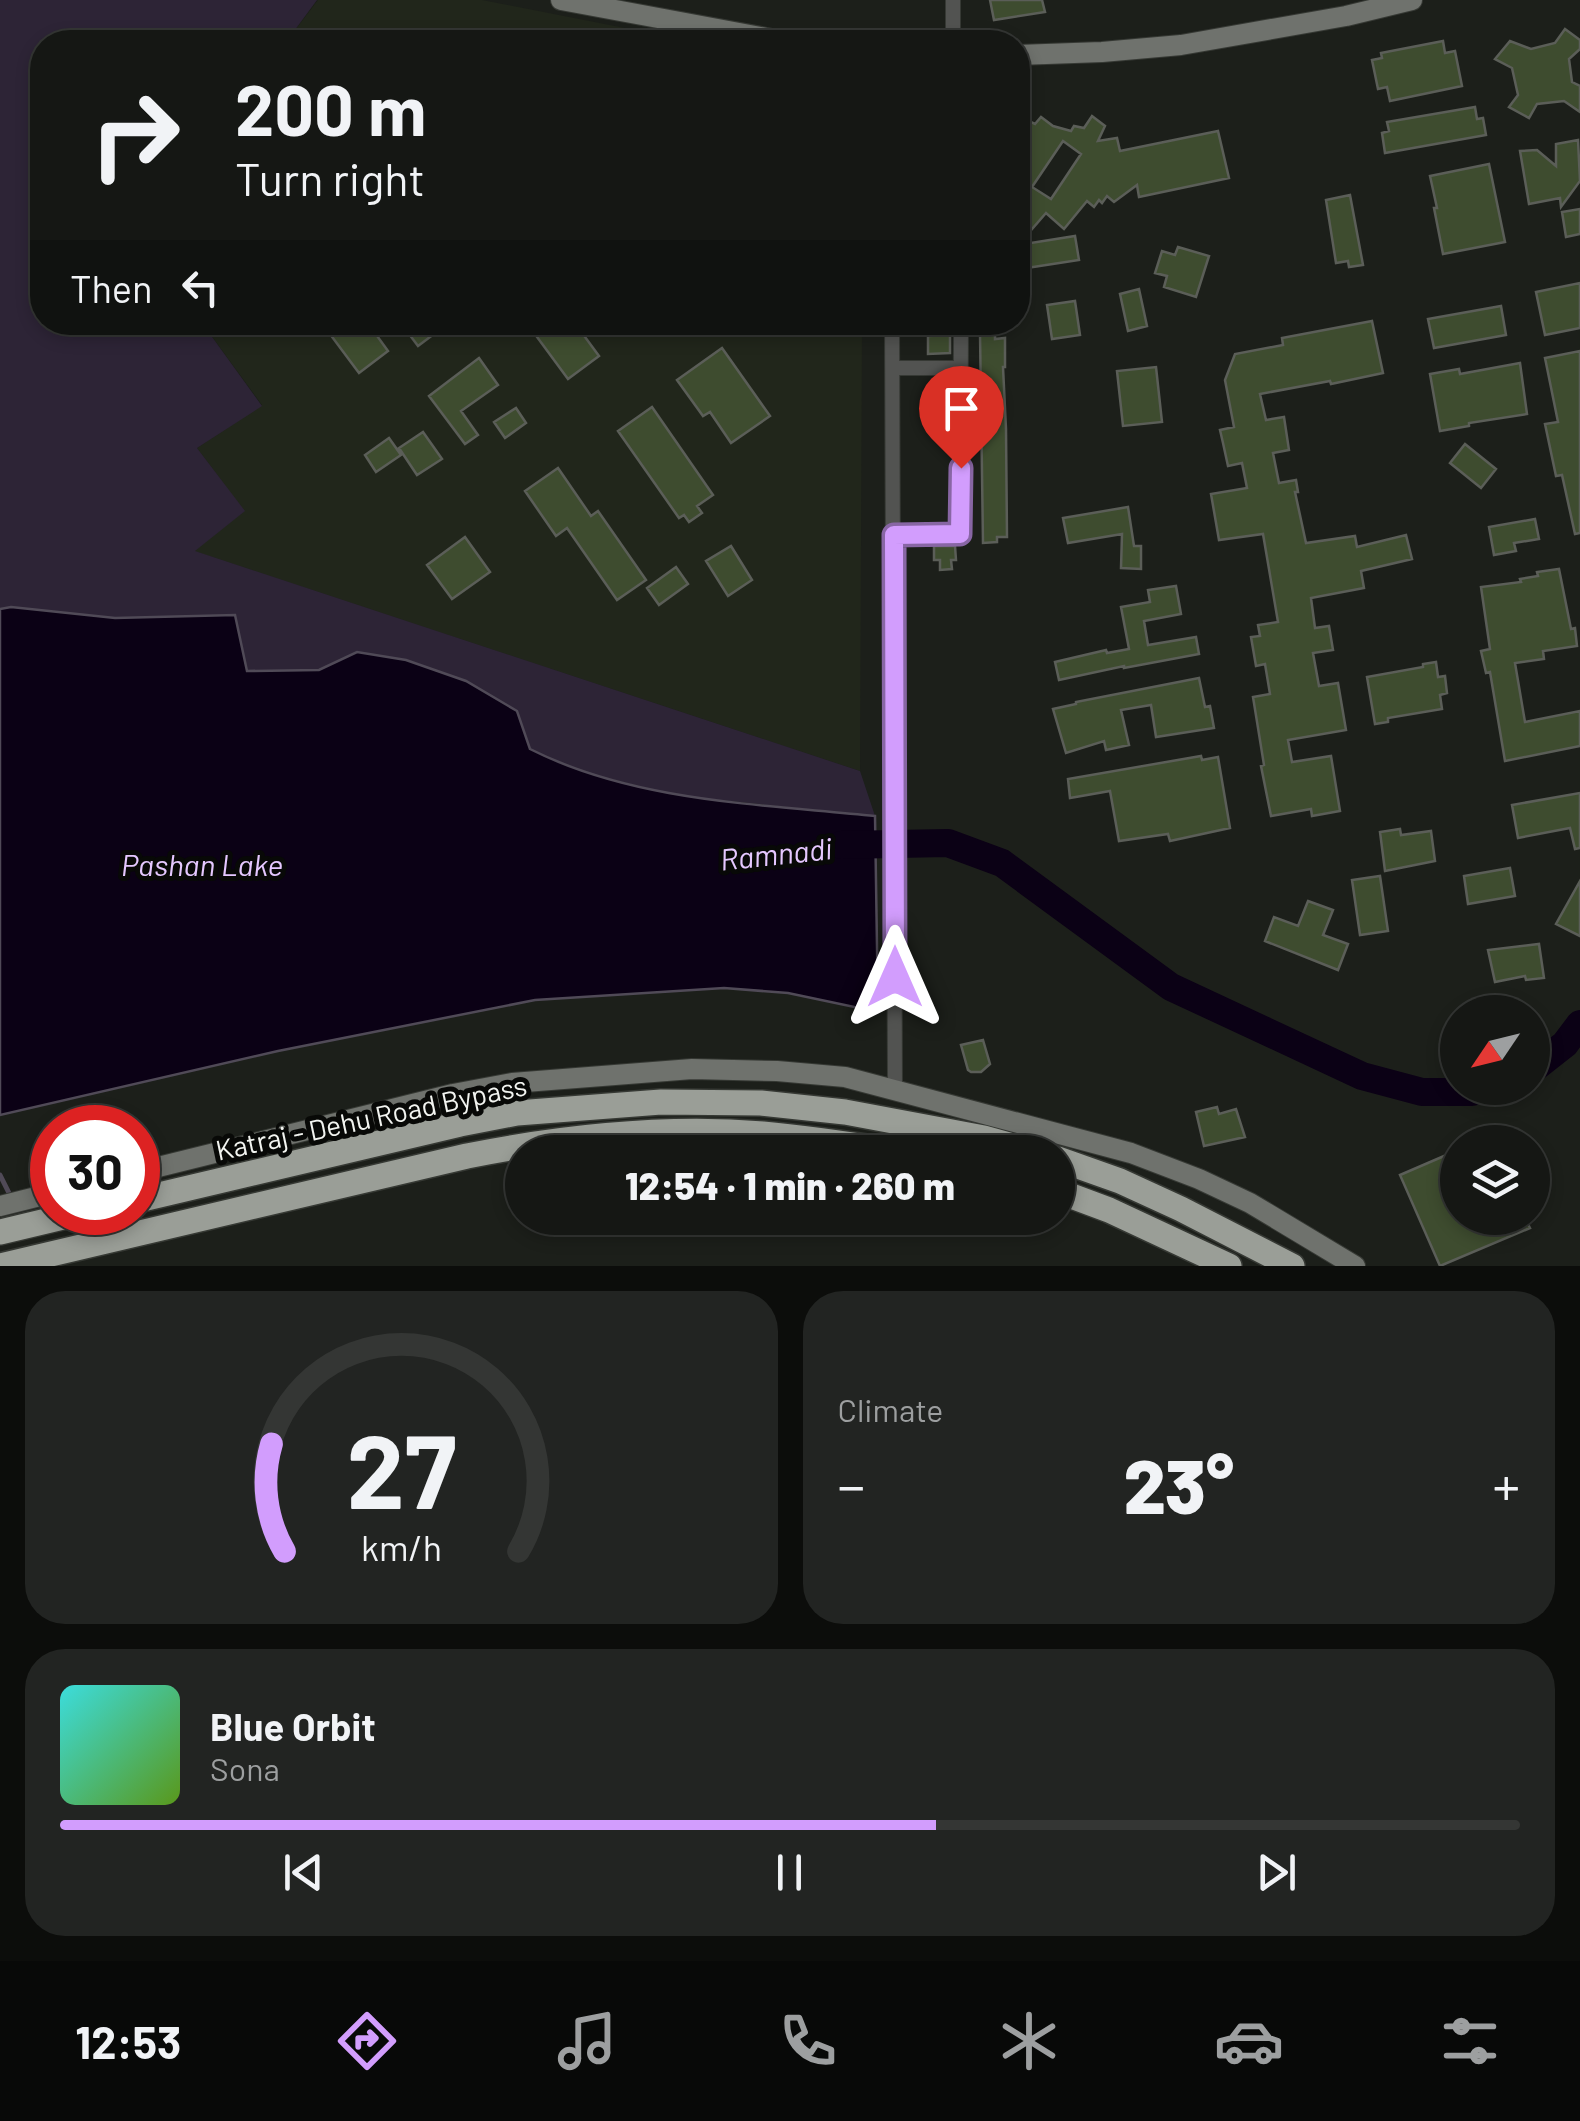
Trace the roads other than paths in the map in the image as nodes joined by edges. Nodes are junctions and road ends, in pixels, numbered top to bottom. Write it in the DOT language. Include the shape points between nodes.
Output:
graph roads {
  1 [pos="561,0"];
  2 [pos="952,0"];
  3 [pos="1412,0"];
  4 [pos="1359,6"];
  5 [pos="723,30"];
  6 [pos="953,30"];
  7 [pos="1030,54"];
  8 [pos="892,335"];
  9 [pos="962,335"];
  10 [pos="892,368"];
  11 [pos="961,368"];
  12 [pos="894,535"];
  13 [pos="895,1090"];
  14 [pos="632,1135"];
  15 [pos="770,1135"];
  16 [pos="967,1135"];
  17 [pos="505,1149"];
  18 [pos="1075,1165"];
  19 [pos="160,1167"];
  20 [pos="160,1195"];
  21 [pos="30,1198"];
  22 [pos="1075,1198"];
  23 [pos="0,1206"];
  24 [pos="30,1225"];
  25 [pos="0,1232"];
  26 [pos="0,1266"];
  27 [pos="1228,1266"];
  28 [pos="1292,1266"];
  29 [pos="1355,1266"];
  1 -- 5 [label="street"];
  2 -- 6 [label="street"];
  3 -- 4 [label="street"];
  4 -- 7 [label="street" via="1181,45"];
  8 -- 10 [label="street"];
  9 -- 11 [label="street"];
  10 -- 11 [label="street"];
  10 -- 12 [label="street"];
  11 -- 12 [label="street" via="960,534"];
  12 -- 13 [label="street"];
  13 -- 19 [label="street" via="846,1077 777,1071 540,1079"];
  13 -- 29 [label="street" via="1148,1159 1250,1203"];
  14 -- 15 [label="highway"];
  16 -- 20 [label="highway, Katraj - Dehu Road Bypass" via="845,1112 661,1102 516,1113"];
  17 -- 26 [label="highway"];
  18 -- 28 [label="highway" via="1181,1208"];
  21 -- 23 [label="street"];
  22 -- 27 [label="highway"];
  24 -- 25 [label="highway"];
}
